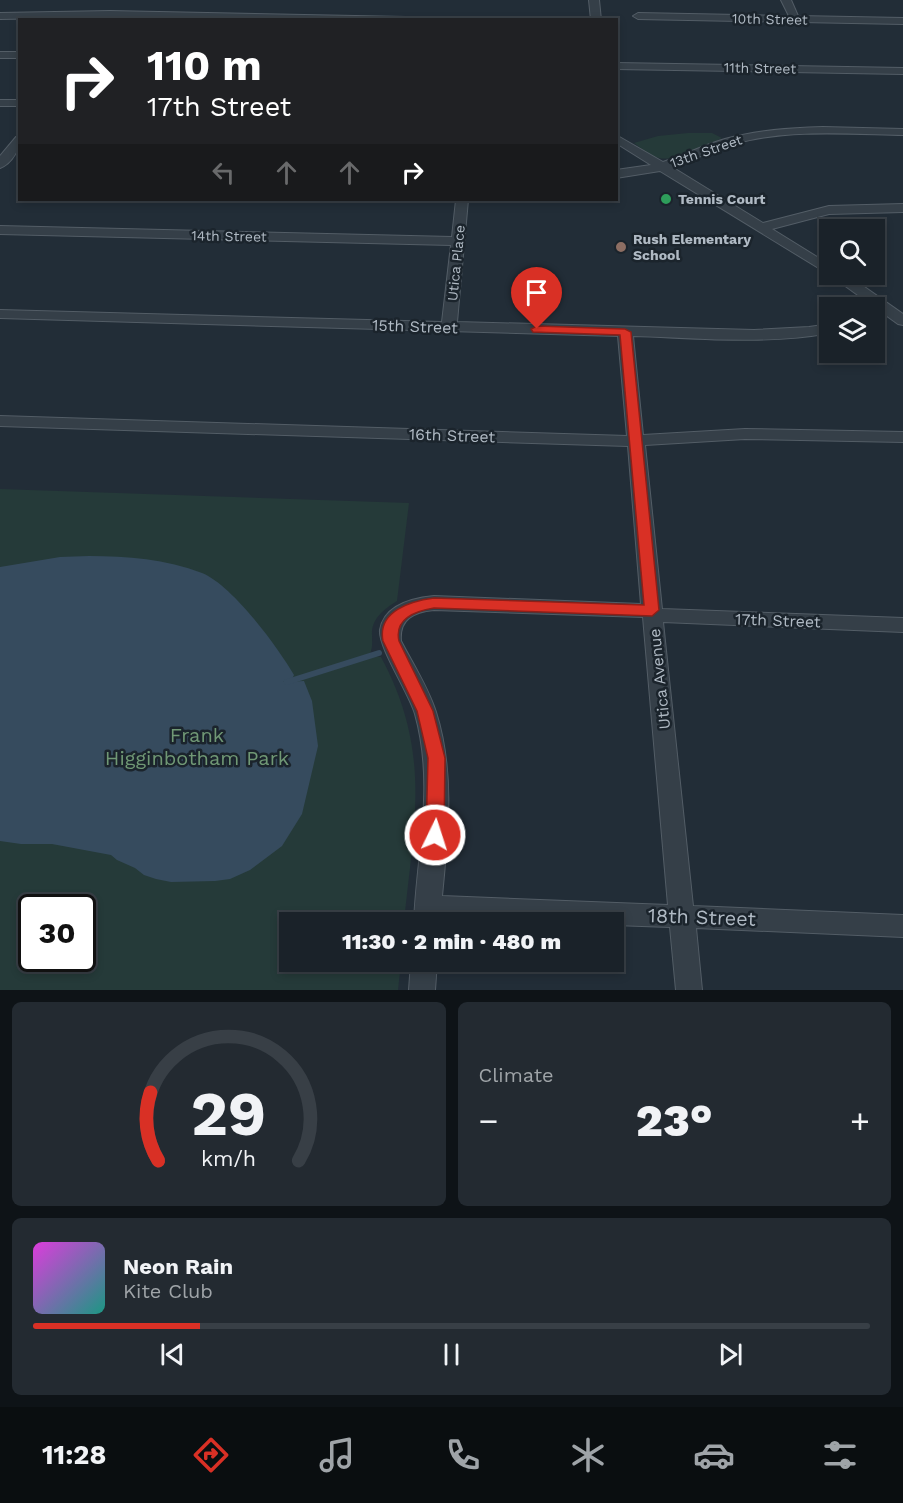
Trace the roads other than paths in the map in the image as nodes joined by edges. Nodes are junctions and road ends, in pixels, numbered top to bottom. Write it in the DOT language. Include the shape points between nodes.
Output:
graph roads {
  1 [pos="128,0"];
  2 [pos="594,0"];
  3 [pos="786,0"];
  4 [pos="0,16"];
  5 [pos="638,16"];
  6 [pos="115,17"];
  7 [pos="212,18"];
  8 [pos="596,18"];
  9 [pos="795,19"];
  10 [pos="903,21"];
  11 [pos="0,55"];
  12 [pos="18,55"];
  13 [pos="618,66"];
  14 [pos="903,71"];
  15 [pos="0,103"];
  16 [pos="18,103"];
  17 [pos="903,132"];
  18 [pos="618,139"];
  19 [pos="18,141"];
  20 [pos="18,161"];
  21 [pos="1,162"];
  22 [pos="661,166"];
  23 [pos="618,174"];
  24 [pos="462,201"];
  25 [pos="903,208"];
  26 [pos="761,228"];
  27 [pos="0,230"];
  28 [pos="458,241"];
  29 [pos="819,264"];
  30 [pos="853,285"];
  31 [pos="0,314"];
  32 [pos="900,316"];
  33 [pos="885,318"];
  34 [pos="449,327"];
  35 [pos="819,330"];
  36 [pos="625,332"];
  37 [pos="0,422"];
  38 [pos="903,437"];
  39 [pos="635,440"];
  40 [pos="652,613"];
  41 [pos="903,625"];
  42 [pos="428,912"];
  43 [pos="624,916"];
  44 [pos="682,916"];
  45 [pos="903,926"];
  46 [pos="423,972"];
  47 [pos="422,990"];
  48 [pos="689,990"];
  1 -- 6 [label="street"];
  2 -- 8 [label="street"];
  3 -- 9 [label="street"];
  4 -- 6 [label="street"];
  5 -- 9 [label="street, 10th Street"];
  6 -- 7 [label="street"];
  9 -- 10 [label="street, 10th Street"];
  11 -- 12 [label="street"];
  13 -- 14 [label="street, 11th Street"];
  15 -- 16 [label="street"];
  17 -- 22 [label="street, 13th Street" via="765,134 721,143"];
  18 -- 22 [label="street"];
  19 -- 21 [label="street"];
  20 -- 21 [label="street"];
  22 -- 23 [label="street, 13th Street"];
  22 -- 26 [label="street"];
  24 -- 28 [label="street, Utica Place"];
  25 -- 26 [label="street" via="829,210"];
  26 -- 29 [label="street"];
  27 -- 28 [label="street, 14th Street"];
  28 -- 34 [label="street, Utica Place"];
  30 -- 32 [label="street"];
  31 -- 34 [label="street, 15th Street"];
  32 -- 33 [label="street"];
  34 -- 36 [label="street, 15th Street"];
  35 -- 36 [label="street, 15th Street" via="754,335"];
  36 -- 39 [label="street, Utica Avenue"];
  37 -- 39 [label="street, 16th Street"];
  38 -- 39 [label="street, 16th Street" via="745,434"];
  39 -- 40 [label="street, Utica Avenue"];
  40 -- 41 [label="street, 17th Street"];
  40 -- 42 [label="street, 17th Street" via="434,603 413,606 391,625 391,641 425,711 436,758 437,811"];
  40 -- 44 [label="street, Utica Avenue"];
  43 -- 44 [label="street, 18th Street"];
  44 -- 45 [label="street, 18th Street"];
  44 -- 48 [label="street, Utica Avenue"];
  46 -- 47 [label="street"];
}
